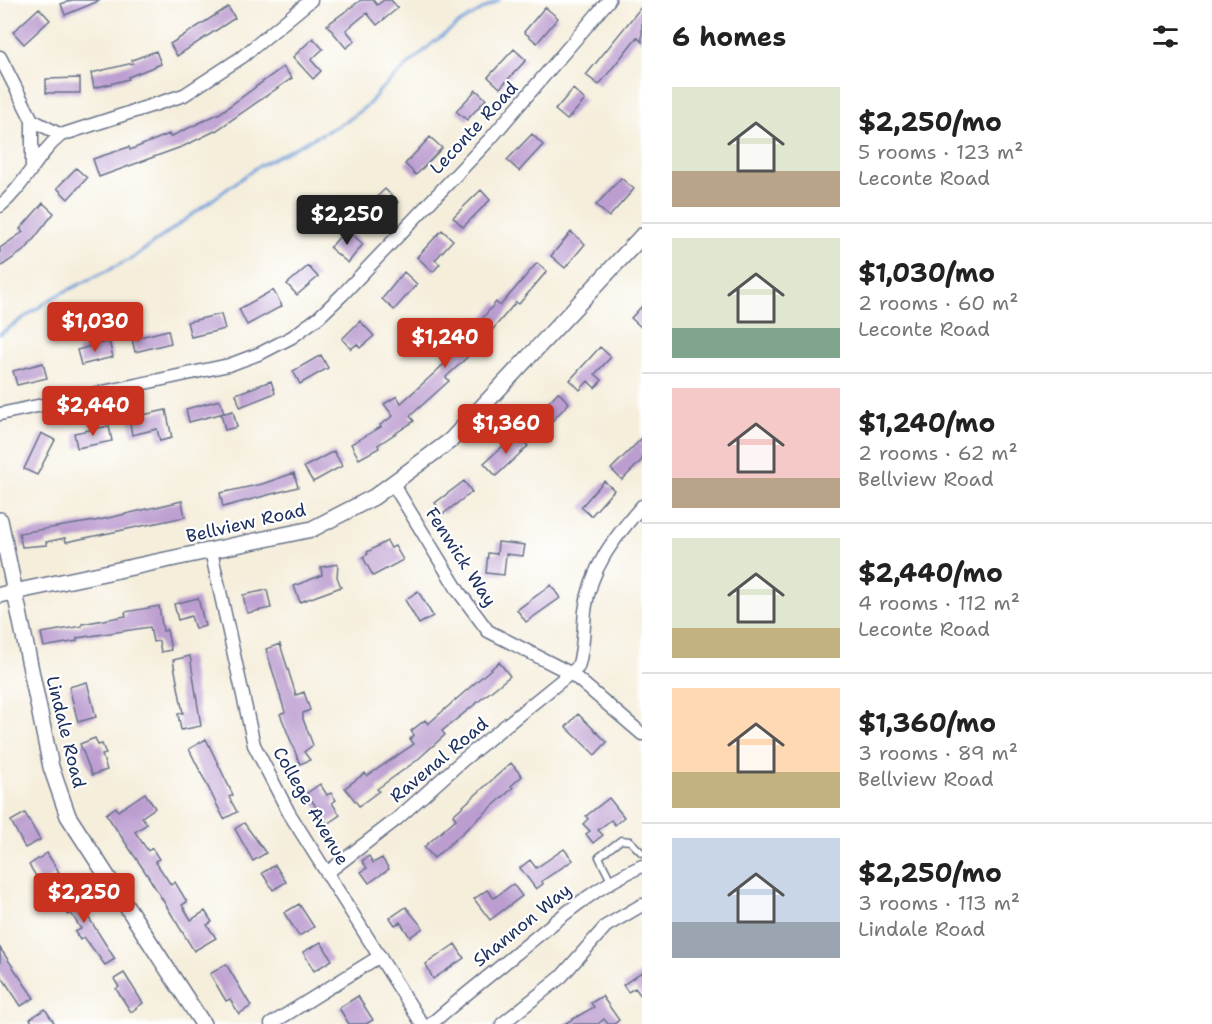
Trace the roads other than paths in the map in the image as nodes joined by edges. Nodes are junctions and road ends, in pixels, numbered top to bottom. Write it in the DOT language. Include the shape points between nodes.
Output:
graph roads {
  1 [pos="310,0"];
  2 [pos="609,0"];
  3 [pos="0,57"];
  4 [pos="32,120"];
  5 [pos="61,135"];
  6 [pos="32,167"];
  7 [pos="0,206"];
  8 [pos="642,236"];
  9 [pos="0,414"];
  10 [pos="393,484"];
  11 [pos="642,506"];
  12 [pos="0,520"];
  13 [pos="211,551"];
  14 [pos="7,594"];
  15 [pos="572,674"];
  16 [pos="642,734"];
  17 [pos="642,853"];
  18 [pos="642,866"];
  19 [pos="327,872"];
  20 [pos="611,880"];
  21 [pos="642,905"];
  22 [pos="380,956"];
  23 [pos="203,1024"];
  24 [pos="271,1024"];
  25 [pos="422,1024"];
  26 [pos="431,1024"];
  27 [pos="502,1024"];
  1 -- 5 [label="street" via="242,57 184,95"];
  2 -- 9 [label="street, Leconte Road" via="491,138 335,302 291,337 261,353 207,371"];
  3 -- 4 [label="street"];
  4 -- 5 [label="street"];
  4 -- 6 [label="street"];
  5 -- 6 [label="street"];
  6 -- 7 [label="street" via="13,195"];
  8 -- 10 [label="street, Bellview Road" via="452,440"];
  10 -- 13 [label="street, Bellview Road" via="312,530"];
  10 -- 15 [label="street, Fenwick Way" via="488,631"];
  11 -- 15 [label="street" via="598,562 589,588 583,651"];
  12 -- 14 [label="street, Lindale Road"];
  13 -- 14 [label="street, Bellview Road"];
  13 -- 19 [label="street, College Avenue" via="254,745 289,813"];
  14 -- 23 [label="street, Lindale Road" via="51,767 68,816"];
  15 -- 16 [label="street, Fenwick Way"];
  15 -- 19 [label="street, Ravenal Road"];
  17 -- 20 [label="lane" via="630,841 621,840 599,857"];
  18 -- 20 [label="street, Shannon Way"];
  19 -- 22 [label="street, College Avenue"];
  20 -- 26 [label="street, Shannon Way"];
  21 -- 27 [label="street" via="606,926 561,977"];
  22 -- 24 [label="street"];
  22 -- 25 [label="street, College Avenue"];
}
